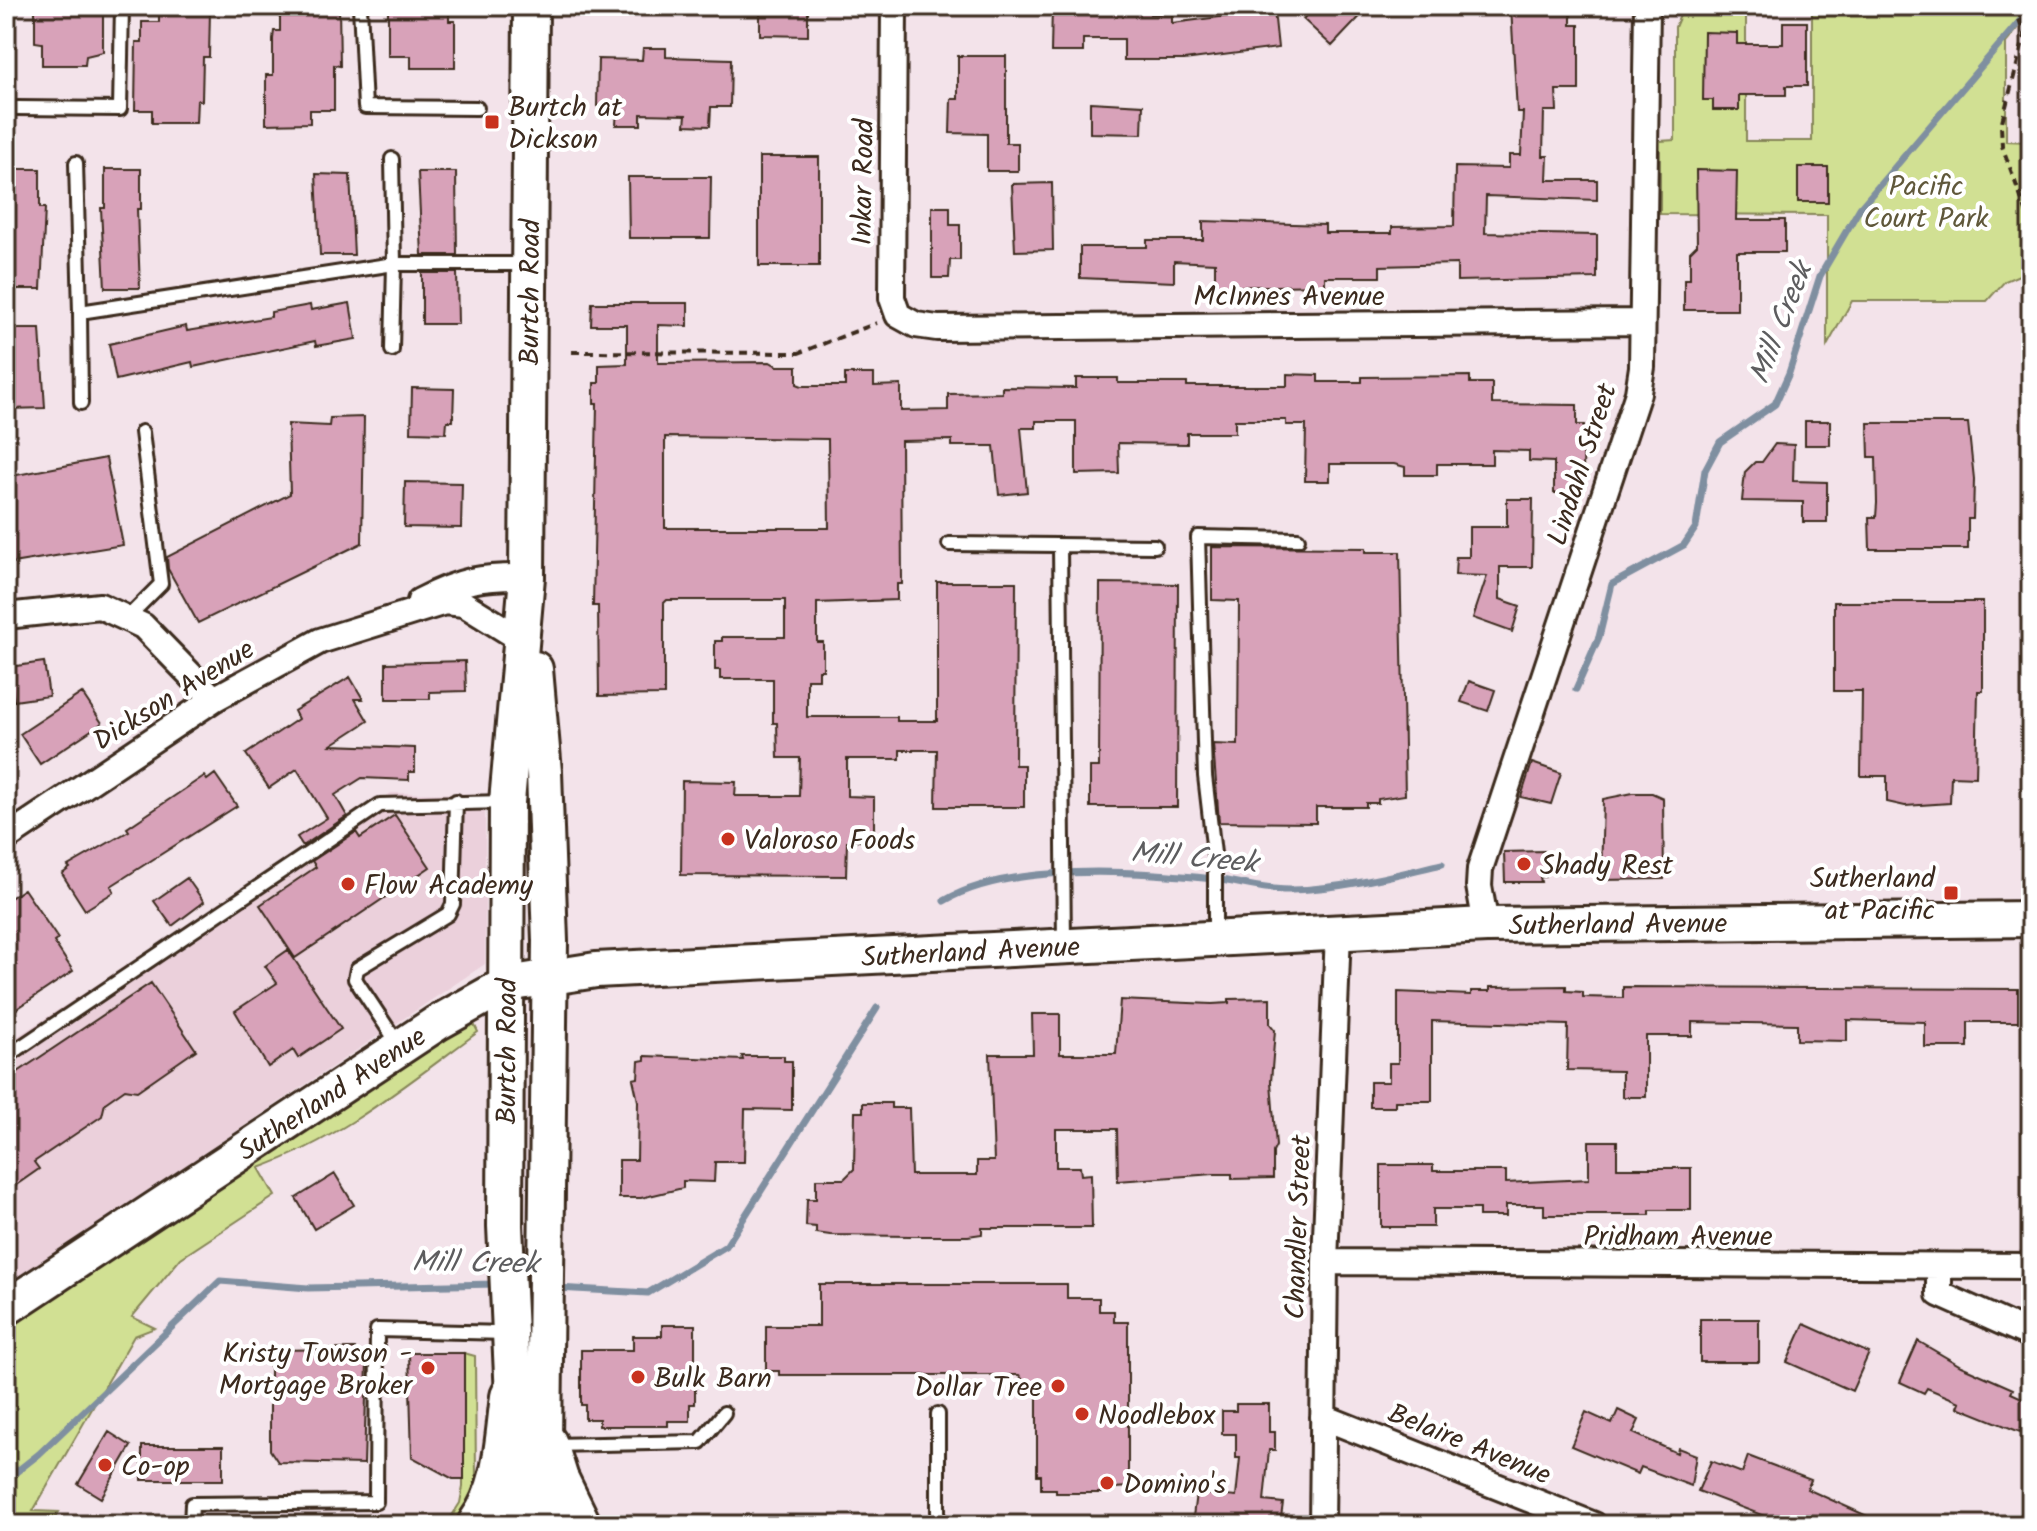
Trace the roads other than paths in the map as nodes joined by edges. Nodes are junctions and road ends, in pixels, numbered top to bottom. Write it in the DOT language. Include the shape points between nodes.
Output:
graph roads {
  1 [pos="122,6"];
  2 [pos="360,6"];
  3 [pos="531,6"];
  4 [pos="894,6"];
  5 [pos="1647,6"];
  6 [pos="17,108"];
  7 [pos="477,108"];
  8 [pos="392,159"];
  9 [pos="76,163"];
  10 [pos="394,264"];
  11 [pos="530,264"];
  12 [pos="80,312"];
  13 [pos="1641,322"];
  14 [pos="937,328"];
  15 [pos="392,350"];
  16 [pos="81,403"];
  17 [pos="142,432"];
  18 [pos="1298,539"];
  19 [pos="949,544"];
  20 [pos="1060,546"];
  21 [pos="1155,546"];
  22 [pos="527,577"];
  23 [pos="6,616"];
  24 [pos="127,618"];
  25 [pos="383,620"];
  26 [pos="522,640"];
  27 [pos="214,699"];
  28 [pos="456,801"];
  29 [pos="507,802"];
  30 [pos="6,838"];
  31 [pos="2031,919"];
  32 [pos="1486,925"];
  33 [pos="1338,932"];
  34 [pos="1215,939"];
  35 [pos="1064,947"];
  36 [pos="549,976"];
  37 [pos="507,984"];
  38 [pos="400,1046"];
  39 [pos="6,1057"];
  40 [pos="1325,1262"];
  41 [pos="2031,1266"];
  42 [pos="1939,1267"];
  43 [pos="6,1308"];
  44 [pos="509,1333"];
  45 [pos="2031,1335"];
  46 [pos="513,1397"];
  47 [pos="724,1413"];
  48 [pos="938,1414"];
  49 [pos="1323,1417"];
  50 [pos="545,1445"];
  51 [pos="191,1525"];
  52 [pos="480,1525"];
  53 [pos="519,1525"];
  54 [pos="543,1525"];
  55 [pos="578,1525"];
  56 [pos="938,1525"];
  57 [pos="1322,1525"];
  58 [pos="1594,1525"];
  1 -- 6 [label="lane" via="120,109"];
  2 -- 7 [label="lane" via="365,107"];
  3 -- 11 [label="main road, Burtch Road"];
  4 -- 14 [label="street, Inkar Road" via="892,298 898,315"];
  5 -- 13 [label="street, Lindahl Street"];
  8 -- 10 [label="lane"];
  9 -- 12 [label="lane"];
  10 -- 11 [label="lane"];
  10 -- 12 [label="lane"];
  10 -- 15 [label="lane"];
  11 -- 22 [label="main road, Burtch Road"];
  12 -- 16 [label="lane"];
  13 -- 14 [label="street, McInnes Avenue"];
  13 -- 32 [label="street, Lindahl Street" via="1638,393 1480,869"];
  17 -- 24 [label="lane" via="161,584"];
  18 -- 34 [label="lane" via="1198,537"];
  19 -- 20 [label="lane"];
  20 -- 21 [label="lane"];
  20 -- 35 [label="lane"];
  22 -- 25 [label="street, Dickson Avenue" via="483,576 456,582"];
  22 -- 26 [label="main road, Burtch Road"];
  22 -- 36 [label="main road, Burtch Road" via="544,772"];
  23 -- 24 [label="street" via="100,606"];
  24 -- 27 [label="street" via="143,626"];
  25 -- 26 [label="street, Dickson Avenue" via="445,602 464,604"];
  25 -- 27 [label="street, Dickson Avenue" via="320,641"];
  26 -- 29 [label="main road, Burtch Road"];
  27 -- 30 [label="street, Dickson Avenue"];
  28 -- 29 [label="lane"];
  28 -- 38 [label="lane" via="453,904 448,914 357,969 355,979"];
  28 -- 39 [label="lane" via="380,805"];
  29 -- 37 [label="main road, Burtch Road"];
  31 -- 32 [label="main road, Sutherland Avenue"];
  32 -- 33 [label="main road, Sutherland Avenue"];
  33 -- 34 [label="main road, Sutherland Avenue"];
  33 -- 40 [label="street, Chandler Street"];
  34 -- 35 [label="main road, Sutherland Avenue"];
  35 -- 36 [label="main road, Sutherland Avenue"];
  36 -- 37 [label="main road, Sutherland Avenue"];
  36 -- 50 [label="main road, Burtch Road"];
  37 -- 38 [label="main road, Sutherland Avenue"];
  37 -- 44 [label="main road, Burtch Road"];
  38 -- 43 [label="main road, Sutherland Avenue"];
  40 -- 42 [label="street, Pridham Avenue"];
  40 -- 49 [label="street, Chandler Street"];
  41 -- 42 [label="street, Pridham Avenue"];
  42 -- 45 [label="street" via="1939,1294"];
  44 -- 46 [label="main road, Burtch Road"];
  44 -- 51 [label="lane" via="377,1330 376,1502 192,1504"];
  46 -- 52 [label="highway" via="502,1480"];
  46 -- 53 [label="main road, Burtch Road"];
  47 -- 50 [label="lane" via="700,1442"];
  48 -- 56 [label="lane"];
  49 -- 57 [label="street, Chandler Street"];
  49 -- 58 [label="street, Belaire Avenue"];
  50 -- 54 [label="main road, Burtch Road"];
  50 -- 55 [label="highway"];
}
